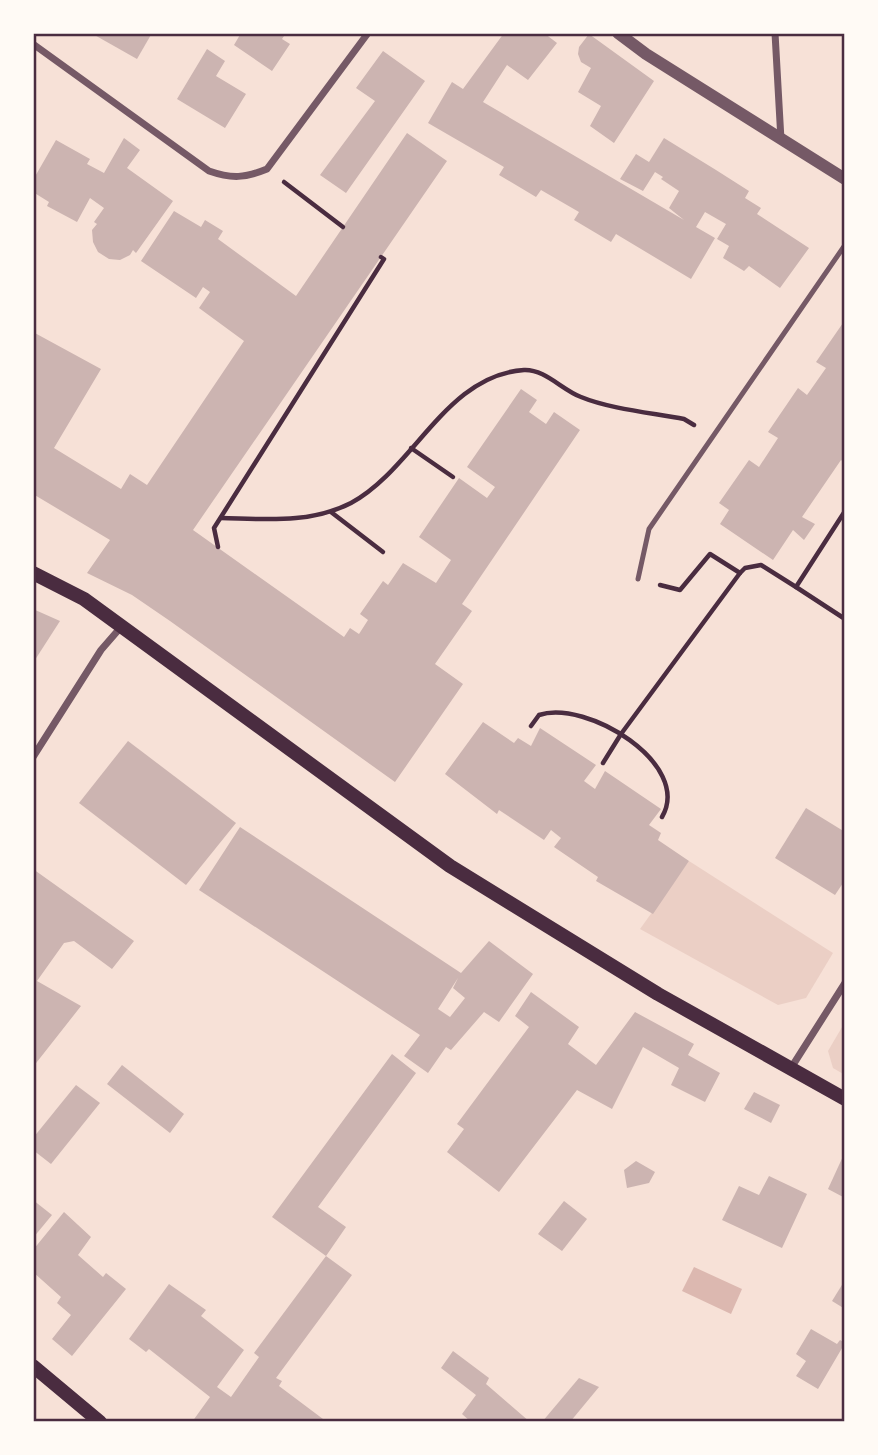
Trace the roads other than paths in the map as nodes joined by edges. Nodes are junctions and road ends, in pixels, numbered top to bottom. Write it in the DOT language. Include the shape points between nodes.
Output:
graph roads {
  1 [pos="368,33"];
  2 [pos="618,33"];
  3 [pos="775,33"];
  4 [pos="33,44"];
  5 [pos="781,140"];
  6 [pos="845,179"];
  7 [pos="845,245"];
  8 [pos="33,573"];
  9 [pos="638,579"];
  10 [pos="121,627"];
  11 [pos="33,757"];
  12 [pos="845,983"];
  13 [pos="789,1070"];
  14 [pos="845,1099"];
  15 [pos="33,1366"];
  16 [pos="100,1422"];
  1 -- 4 [label="street" via="267,169 230,178 209,171"];
  2 -- 5 [label="street"];
  3 -- 5 [label="street"];
  5 -- 6 [label="street"];
  7 -- 9 [label="lane" via="649,528"];
  8 -- 10 [label="main road" via="83,599"];
  10 -- 11 [label="street" via="101,650"];
  10 -- 13 [label="main road" via="450,866"];
  12 -- 13 [label="street"];
  13 -- 14 [label="main road"];
  15 -- 16 [label="main road"];
}
